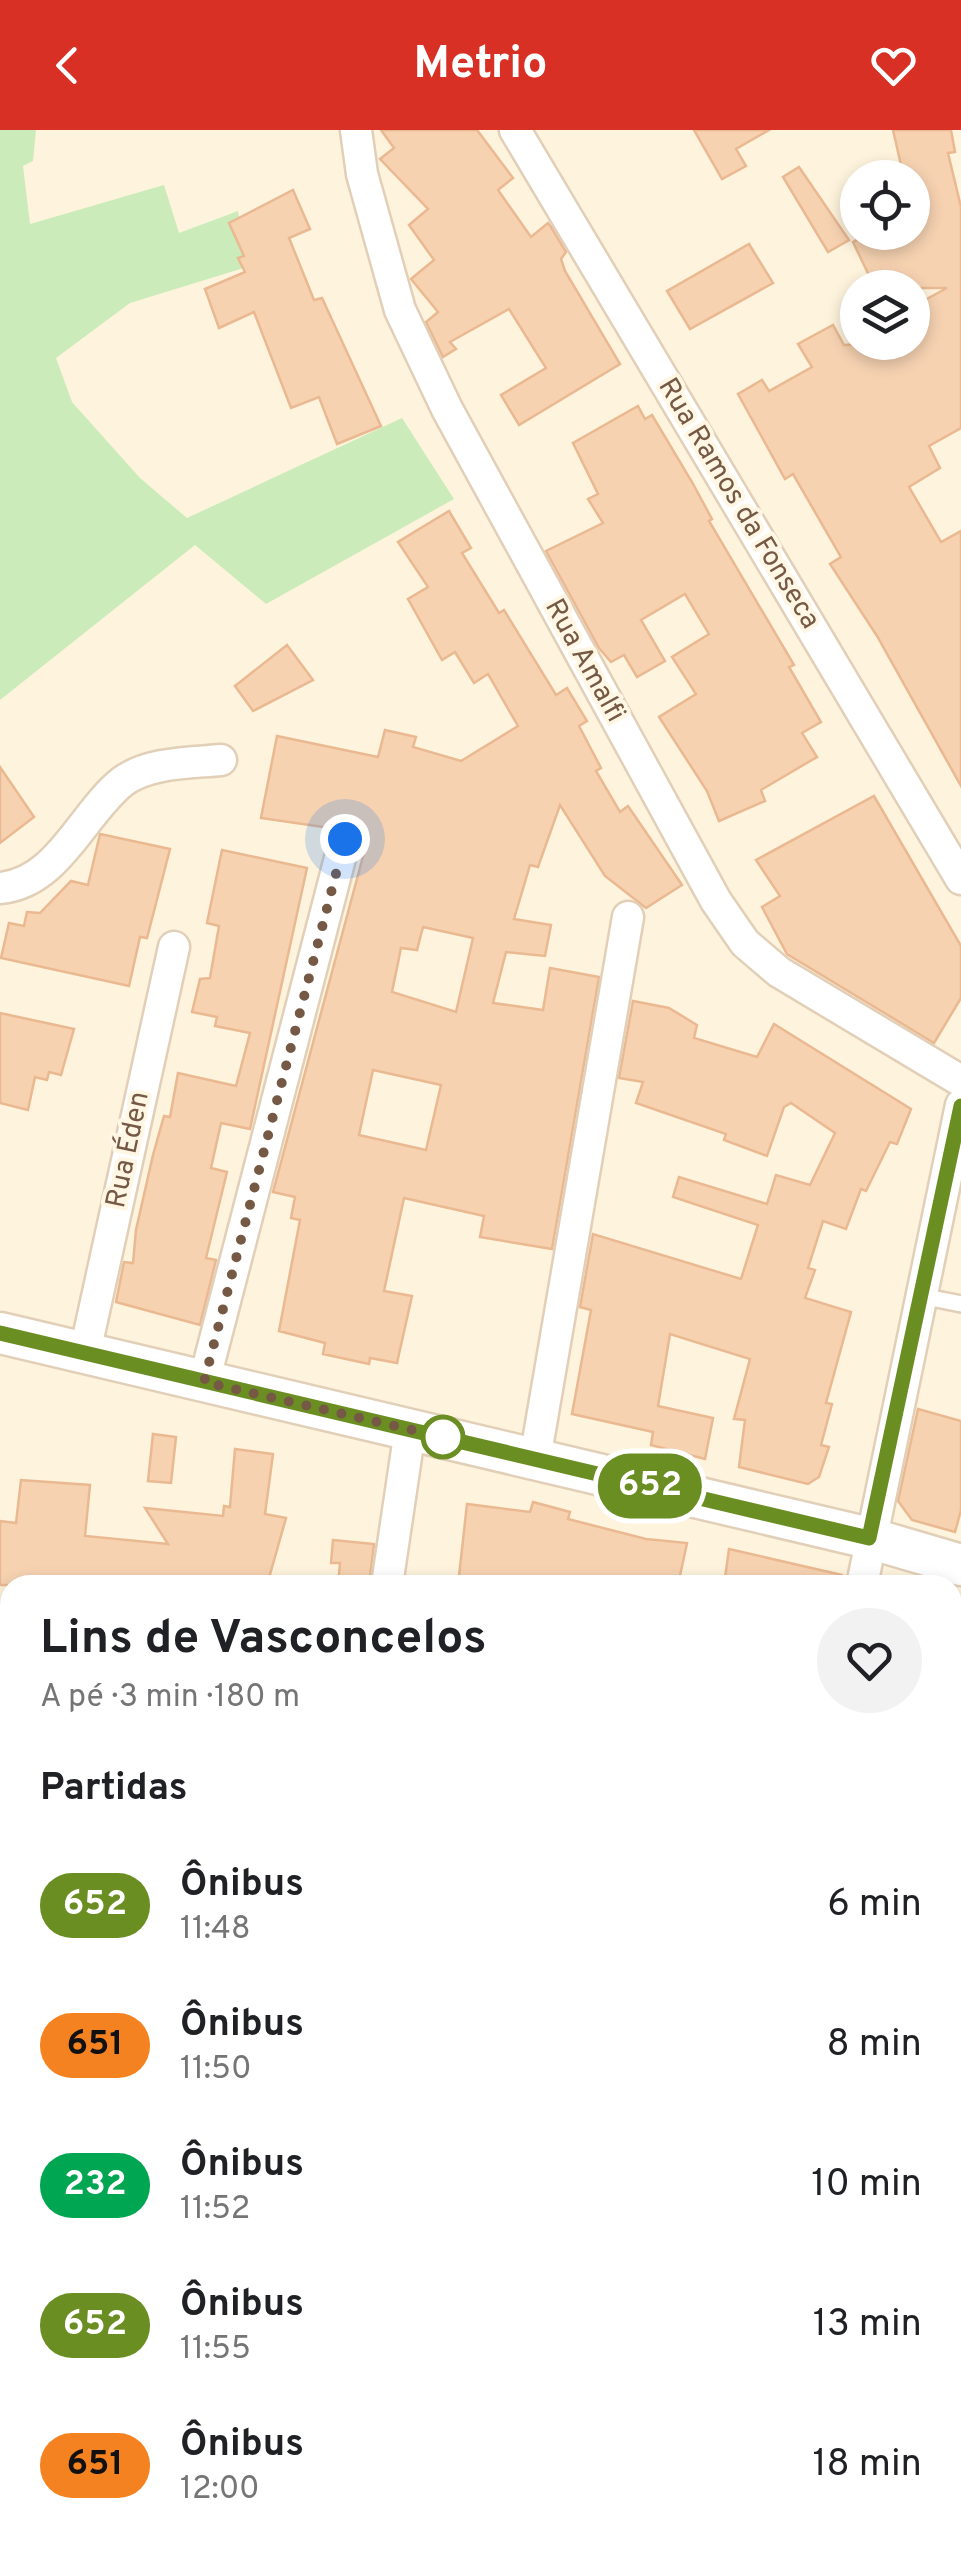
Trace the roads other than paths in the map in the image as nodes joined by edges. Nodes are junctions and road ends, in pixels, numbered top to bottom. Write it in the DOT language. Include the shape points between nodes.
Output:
graph roads {
  1 [pos="356,130"];
  2 [pos="514,130"];
  3 [pos="221,760"];
  4 [pos="345,839"];
  5 [pos="961,878"];
  6 [pos="0,888"];
  7 [pos="628,917"];
  8 [pos="174,947"];
  9 [pos="961,1080"];
  10 [pos="961,1105"];
  11 [pos="920,1296"];
  12 [pos="961,1304"];
  13 [pos="0,1332"];
  14 [pos="86,1352"];
  15 [pos="204,1382"];
  16 [pos="410,1430"];
  17 [pos="535,1459"];
  18 [pos="869,1538"];
  19 [pos="961,1565"];
  20 [pos="388,1575"];
  21 [pos="863,1575"];
  1 -- 9 [label="street, Rua Amalfi" via="400,310 716,901 745,943 778,972"];
  2 -- 5 [label="street, Rua Ramos da Fonseca"];
  3 -- 6 [label="street" via="162,766 124,780 38,873"];
  4 -- 15 [label="street"];
  7 -- 17 [label="street"];
  8 -- 14 [label="street, Rua Éden"];
  10 -- 11 [label="street"];
  11 -- 12 [label="lane"];
  11 -- 18 [label="street"];
  13 -- 14 [label="street"];
  14 -- 15 [label="street"];
  15 -- 16 [label="street"];
  16 -- 17 [label="street"];
  16 -- 20 [label="street"];
  17 -- 18 [label="street"];
  18 -- 19 [label="street"];
  18 -- 21 [label="street"];
}
